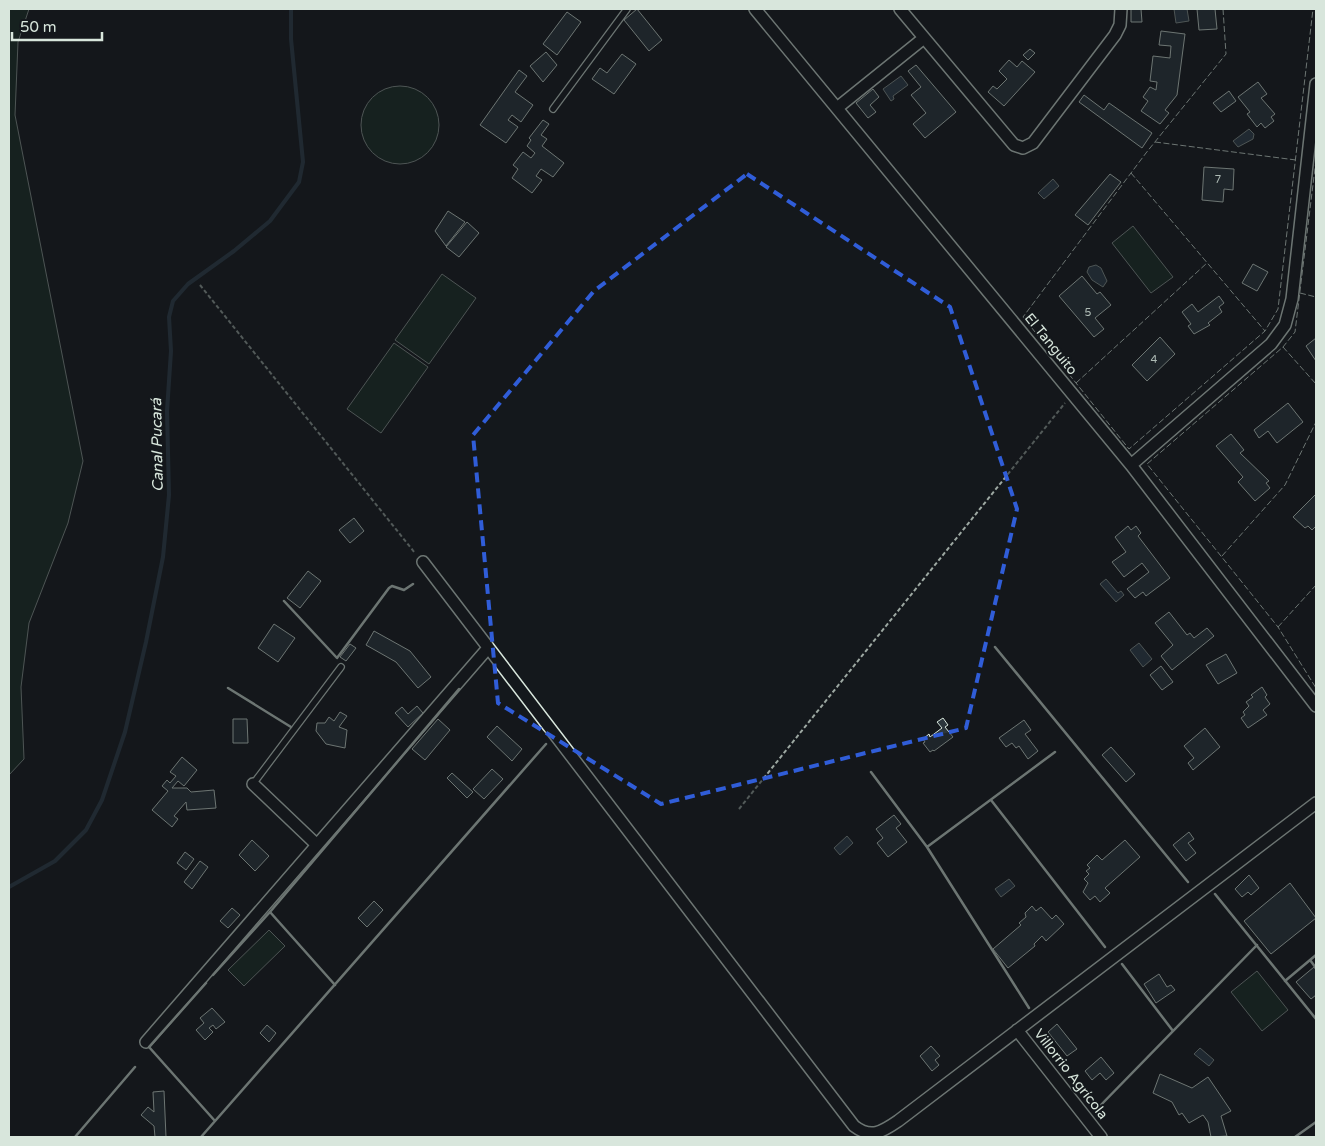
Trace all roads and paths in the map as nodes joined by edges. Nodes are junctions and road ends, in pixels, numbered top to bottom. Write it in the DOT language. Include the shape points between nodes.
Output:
graph roads {
  1 [pos="627,9"];
  2 [pos="755,9"];
  3 [pos="900,9"];
  4 [pos="1120,9"];
  5 [pos="924,38"];
  6 [pos="1316,84"];
  7 [pos="837,108"];
  8 [pos="553,109"];
  9 [pos="200,285"];
  10 [pos="1072,394"];
  11 [pos="1131,465"];
  12 [pos="423,562"];
  13 [pos="488,648"];
  14 [pos="341,667"];
  15 [pos="1316,706"];
  16 [pos="253,784"];
  17 [pos="1316,803"];
  18 [pos="739,809"];
  19 [pos="317,845"];
  20 [pos="1017,1030"];
  21 [pos="146,1042"];
  22 [pos="1101,1137"];
  1 -- 8 [label="lane"];
  2 -- 7 [label="street, El Tanguito"];
  3 -- 5 [label="street"];
  4 -- 5 [label="street" via="1116,35 1033,143 1023,148 1014,145"];
  5 -- 7 [label="street"];
  6 -- 11 [label="street" via="1292,298 1285,325 1262,352"];
  7 -- 10 [label="street, El Tanguito"];
  9 -- 12 [label="path"];
  10 -- 11 [label="street, El Tanguito"];
  10 -- 18 [label="path"];
  11 -- 15 [label="street, El Tanguito"];
  12 -- 13 [label="street"];
  13 -- 19 [label="street"];
  13 -- 20 [label="street" via="854,1126 863,1133 884,1131"];
  14 -- 16 [label="lane"];
  16 -- 19 [label="street"];
  17 -- 20 [label="street"];
  19 -- 21 [label="street"];
  20 -- 22 [label="street, Villorrio Agrícola"];
}
